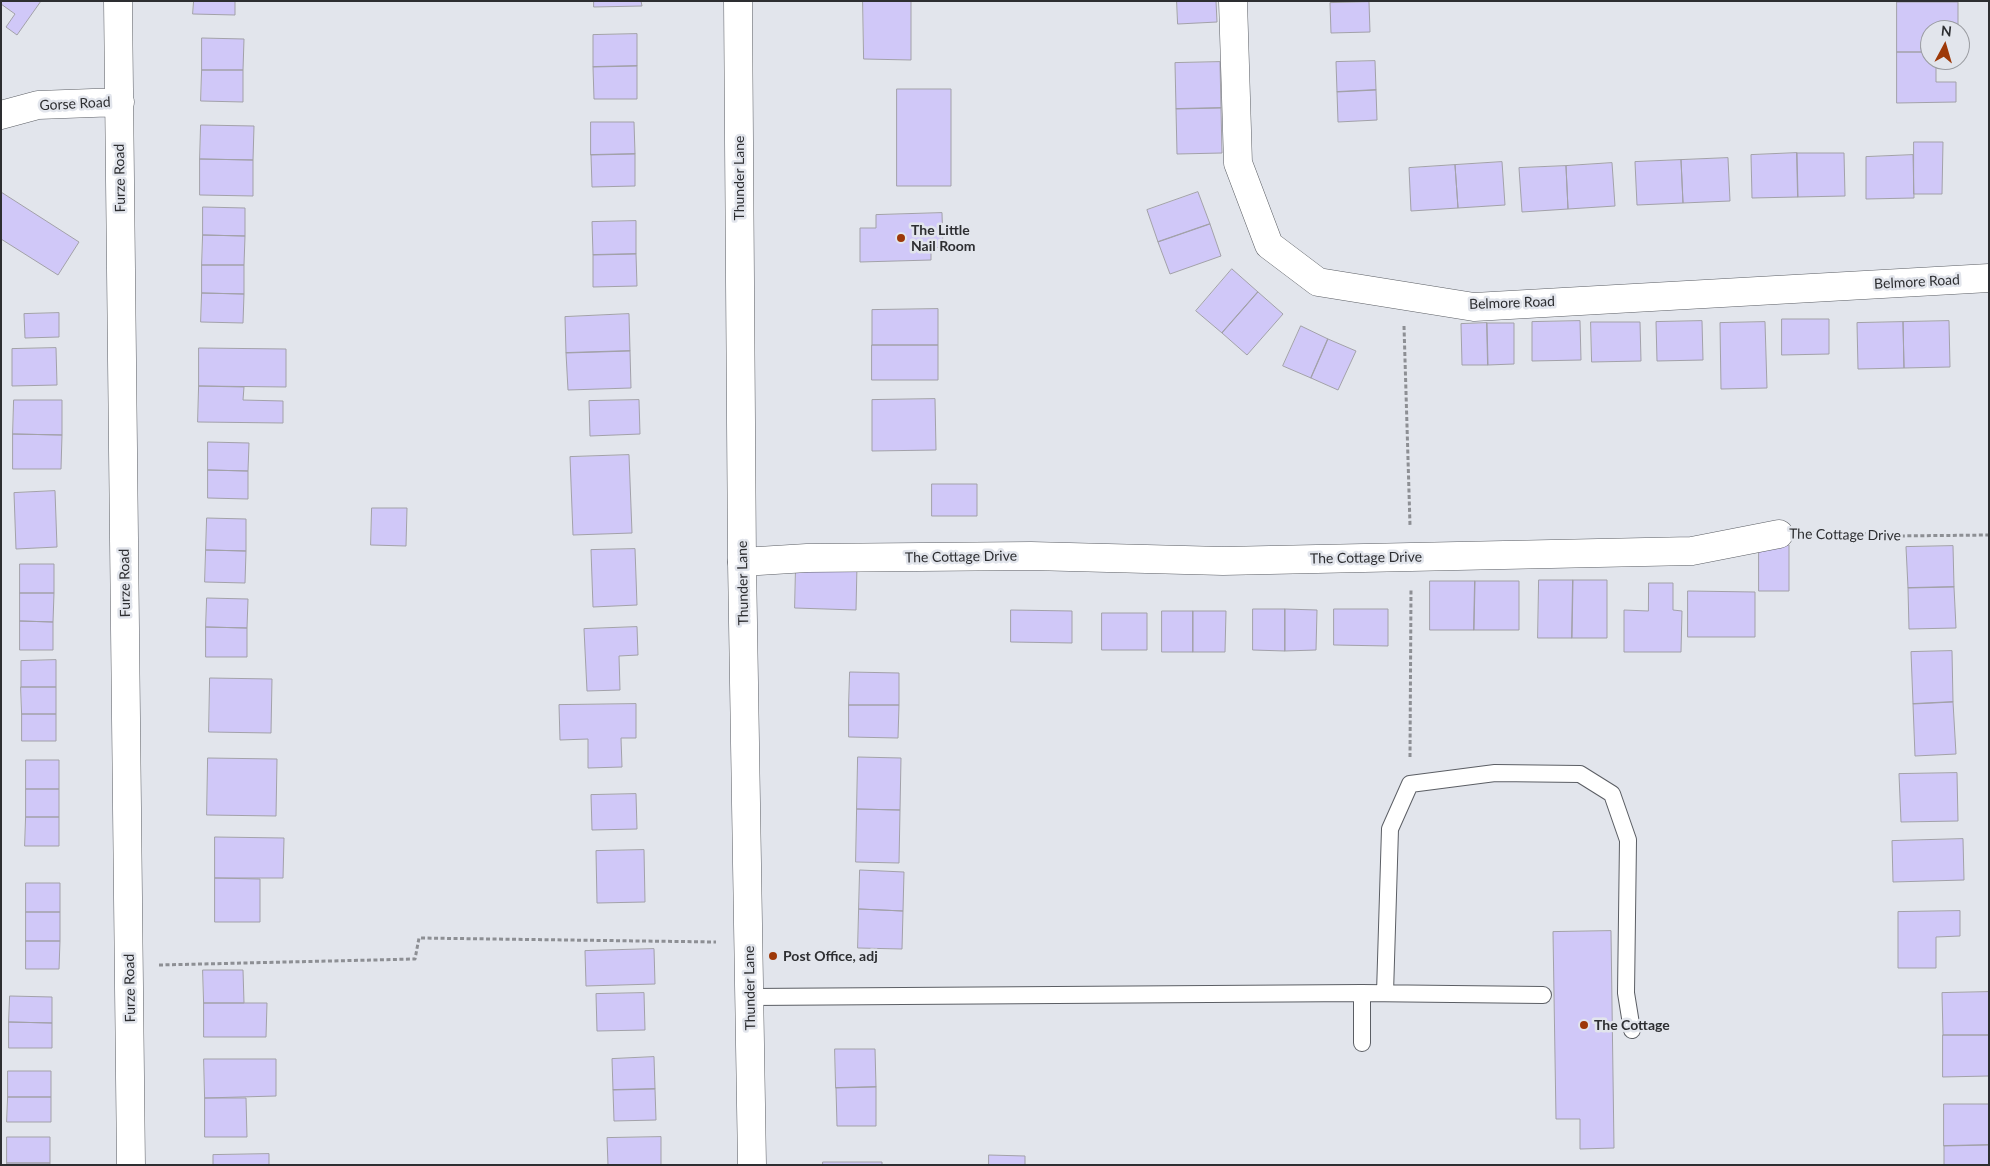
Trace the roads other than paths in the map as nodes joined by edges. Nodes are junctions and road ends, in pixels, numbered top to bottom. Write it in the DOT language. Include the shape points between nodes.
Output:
graph roads {
  1 [pos="118,1"];
  2 [pos="738,1"];
  3 [pos="1234,1"];
  4 [pos="120,102"];
  5 [pos="1,115"];
  6 [pos="1989,278"];
  7 [pos="1779,534"];
  8 [pos="742,562"];
  9 [pos="1362,993"];
  10 [pos="1386,994"];
  11 [pos="1543,994"];
  12 [pos="750,997"];
  13 [pos="1632,1030"];
  14 [pos="1362,1043"];
  15 [pos="131,1165"];
  16 [pos="752,1165"];
  1 -- 4 [label="street, Furze Road"];
  2 -- 8 [label="street, Thunder Lane"];
  3 -- 6 [label="street, Belmore Road" via="1238,163 1269,245 1318,282 1474,307"];
  4 -- 5 [label="street, Gorse Road" via="38,105"];
  4 -- 15 [label="street, Furze Road"];
  7 -- 8 [label="street, The Cottage Drive" via="1692,551 1222,561 1031,556 807,558"];
  8 -- 12 [label="street, Thunder Lane"];
  9 -- 10 [label="lane"];
  9 -- 12 [label="lane"];
  9 -- 14 [label="lane"];
  10 -- 11 [label="lane"];
  10 -- 13 [label="lane" via="1390,829 1410,784 1495,772 1580,774 1612,794 1628,840 1626,993"];
  12 -- 16 [label="street, Thunder Lane"];
}
